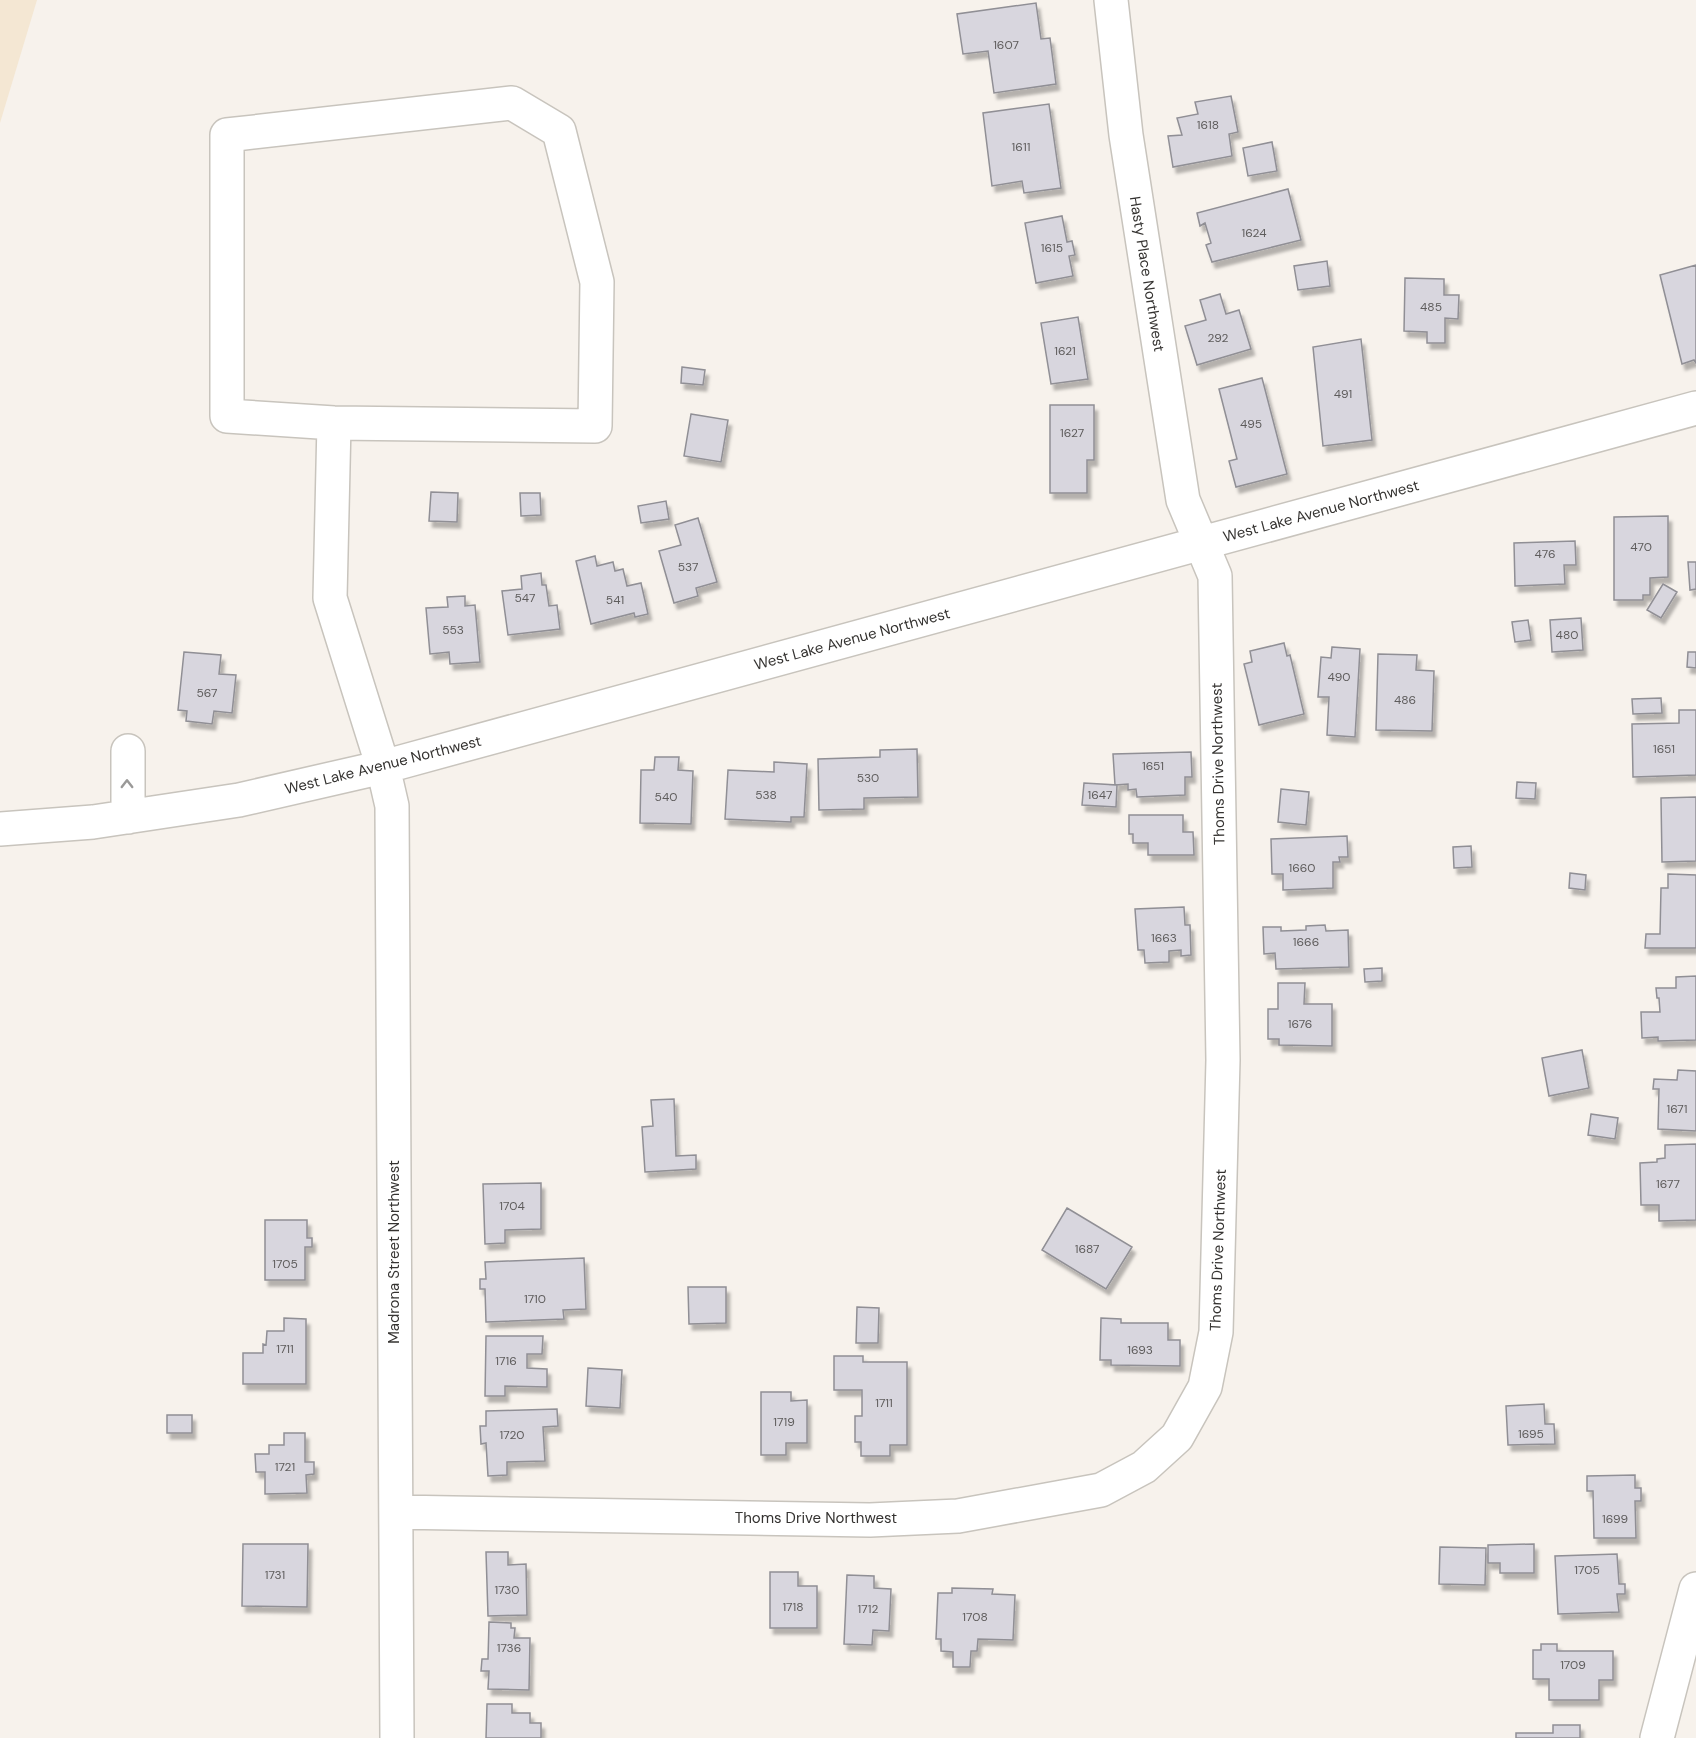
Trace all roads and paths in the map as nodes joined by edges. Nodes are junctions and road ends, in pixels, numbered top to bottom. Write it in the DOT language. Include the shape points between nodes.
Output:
graph roads {
  1 [pos="1111,0"];
  2 [pos="1696,408"];
  3 [pos="334,423"];
  4 [pos="1202,543"];
  5 [pos="128,751"];
  6 [pos="383,767"];
  7 [pos="128,817"];
  8 [pos="0,829"];
  9 [pos="396,1512"];
  10 [pos="1696,1588"];
  11 [pos="396,1738"];
  12 [pos="1657,1738"];
  1 -- 4 [label="street, Hasty Place Northwest" via="1125,135 1183,500"];
  2 -- 4 [label="street, West Lake Avenue Northwest"];
  3 -- 3 [label="street" via="595,426 597,282 559,131 512,103 227,135 227,417"];
  3 -- 6 [label="street, Madrona Street Northwest" via="330,598"];
  4 -- 6 [label="street, West Lake Avenue Northwest"];
  4 -- 9 [label="street, Thoms Drive Northwest" via="1215,576 1223,1060 1216,1332 1205,1387 1177,1437 1144,1467 1101,1490 958,1516 870,1520"];
  7 -- 5 [label="street, one-way"];
  6 -- 7 [label="street, West Lake Avenue Northwest" via="239,800"];
  6 -- 9 [label="street, Madrona Street Northwest" via="392,806"];
  7 -- 8 [label="street, West Lake Avenue Northwest"];
  9 -- 11 [label="street, Madrona Street Northwest"];
  10 -- 12 [label="street"];
}
